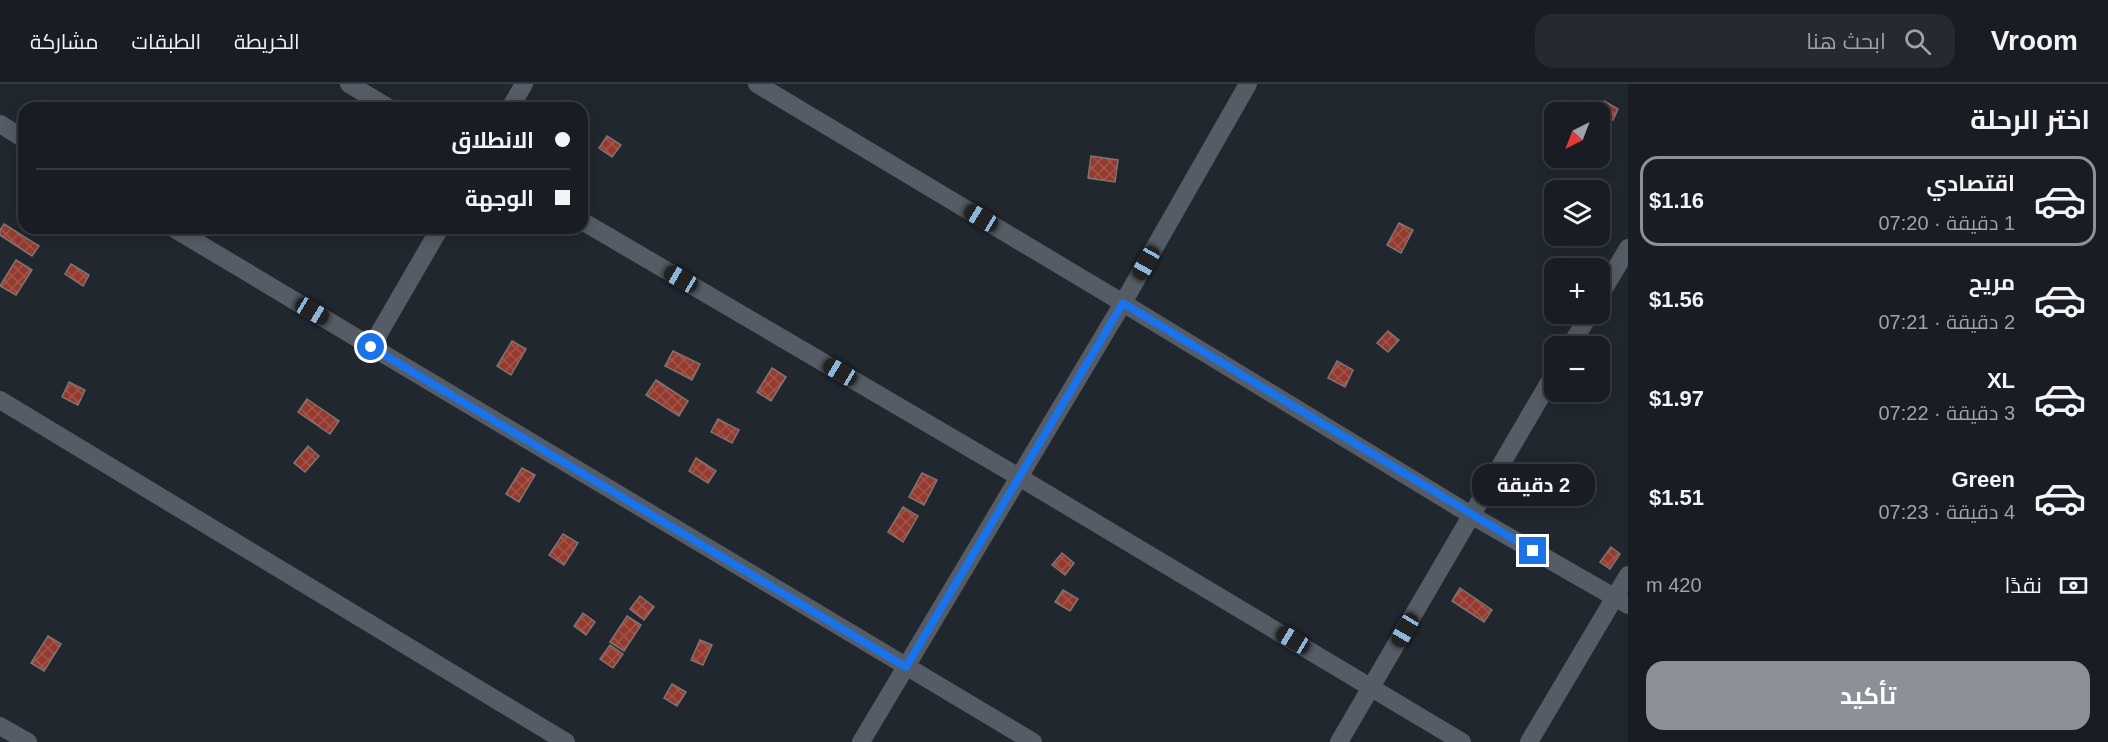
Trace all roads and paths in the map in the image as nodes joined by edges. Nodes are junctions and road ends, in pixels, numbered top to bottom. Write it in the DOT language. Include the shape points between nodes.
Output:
graph roads {
  1 [pos="349,84"];
  2 [pos="524,84"];
  3 [pos="757,84"];
  4 [pos="1248,84"];
  5 [pos="379,102"];
  6 [pos="514,102"];
  7 [pos="0,124"];
  8 [pos="18,135"];
  9 [pos="588,225"];
  10 [pos="183,234"];
  11 [pos="437,234"];
  12 [pos="1628,248"];
  13 [pos="1610,278"];
  14 [pos="1123,303"];
  15 [pos="371,347"];
  16 [pos="1544,391"];
  17 [pos="0,400"];
  18 [pos="1019,477"];
  19 [pos="1472,515"];
  20 [pos="1628,575"];
  21 [pos="1621,602"];
  22 [pos="906,667"];
  23 [pos="1371,687"];
  24 [pos="0,726"];
  25 [pos="28,742"];
  26 [pos="566,742"];
  27 [pos="861,742"];
  28 [pos="1033,742"];
  29 [pos="1339,742"];
  30 [pos="1462,742"];
  31 [pos="1529,742"];
  1 -- 5 [label="street"];
  2 -- 6 [label="street"];
  3 -- 14 [label="street"];
  4 -- 14 [label="street"];
  7 -- 8 [label="street"];
  9 -- 18 [label="street"];
  10 -- 15 [label="street"];
  11 -- 15 [label="street"];
  12 -- 13 [label="street"];
  14 -- 18 [label="street"];
  14 -- 19 [label="street"];
  15 -- 22 [label="street"];
  16 -- 19 [label="street"];
  17 -- 26 [label="street"];
  18 -- 22 [label="street"];
  18 -- 23 [label="street"];
  19 -- 21 [label="street"];
  19 -- 23 [label="street"];
  20 -- 21 [label="street"];
  21 -- 31 [label="street"];
  22 -- 27 [label="street"];
  22 -- 28 [label="street"];
  23 -- 29 [label="street"];
  23 -- 30 [label="street"];
  24 -- 25 [label="street"];
}
